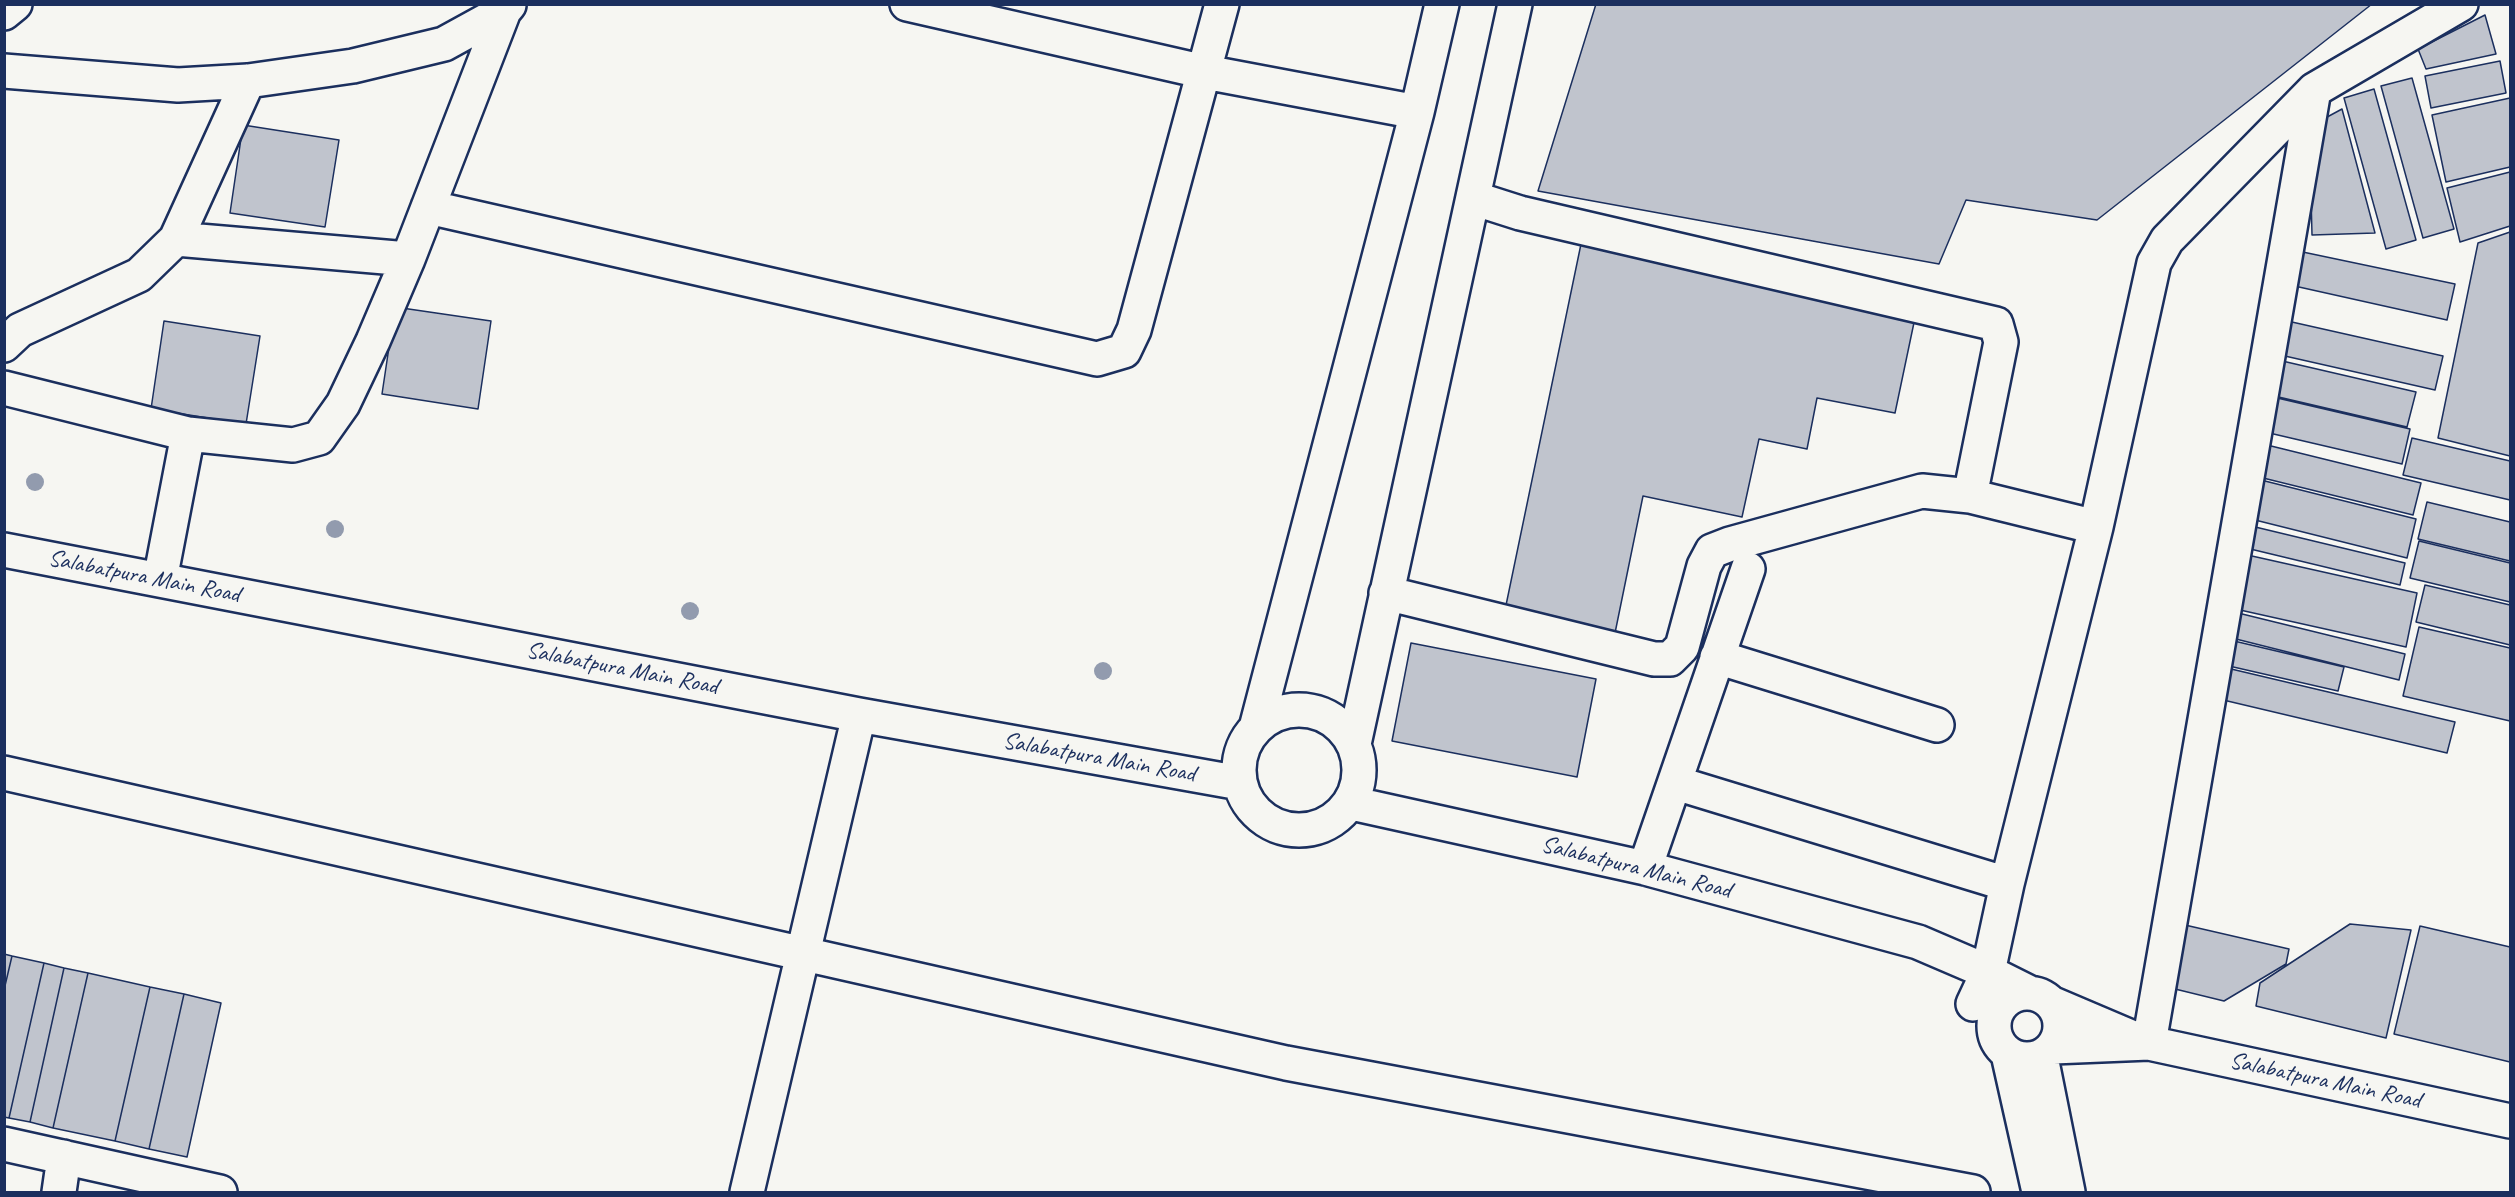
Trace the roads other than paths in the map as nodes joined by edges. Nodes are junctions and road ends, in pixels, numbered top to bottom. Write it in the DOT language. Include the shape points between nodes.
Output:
graph roads {
  1 [pos="15,4"];
  2 [pos="907,4"];
  3 [pos="1222,4"];
  4 [pos="1442,4"];
  5 [pos="1515,4"];
  6 [pos="2461,4"];
  7 [pos="506,8"];
  8 [pos="4,13"];
  9 [pos="4,71"];
  10 [pos="1204,72"];
  11 [pos="248,81"];
  12 [pos="2314,90"];
  13 [pos="1417,112"];
  14 [pos="1473,198"];
  15 [pos="428,207"];
  16 [pos="176,239"];
  17 [pos="408,259"];
  18 [pos="4,345"];
  19 [pos="4,388"];
  20 [pos="188,434"];
  21 [pos="1970,496"];
  22 [pos="2096,528"];
  23 [pos="4,550"];
  24 [pos="1748,569"];
  25 [pos="160,580"];
  26 [pos="1386,593"];
  27 [pos="1718,657"];
  28 [pos="859,715"];
  29 [pos="1937,725"];
  30 [pos="1256,728"];
  31 [pos="1354,744"];
  32 [pos="4,773"];
  33 [pos="1240,783"];
  34 [pos="1676,783"];
  35 [pos="1351,802"];
  36 [pos="1645,868"];
  37 [pos="2007,884"];
  38 [pos="1918,942"];
  39 [pos="804,954"];
  40 [pos="1988,972"];
  41 [pos="2040,998"];
  42 [pos="1984,1012"];
  43 [pos="2145,1042"];
  44 [pos="2047,1052"];
  45 [pos="2008,1054"];
  46 [pos="2511,1121"];
  47 [pos="4,1144"];
  48 [pos="64,1157"];
  49 [pos="59,1192"];
  50 [pos="220,1192"];
  51 [pos="747,1192"];
  52 [pos="1973,1192"];
  53 [pos="2038,1192"];
  54 [pos="2068,1192"];
  1 -- 8 [label="street"];
  2 -- 10 [label="street"];
  3 -- 10 [label="street"];
  4 -- 13 [label="street"];
  5 -- 14 [label="street"];
  6 -- 12 [label="street"];
  7 -- 11 [label="street" via="444,44 353,66"];
  7 -- 15 [label="street"];
  9 -- 11 [label="street" via="178,85"];
  10 -- 13 [label="street"];
  10 -- 15 [label="street" via="1134,330 1124,351 1097,358"];
  11 -- 16 [label="street"];
  12 -- 22 [label="street" via="2167,240 2154,263"];
  12 -- 43 [label="street"];
  13 -- 30 [label="street"];
  14 -- 21 [label="street" via="1520,213 1996,324 2001,342"];
  14 -- 26 [label="street"];
  15 -- 17 [label="street"];
  16 -- 17 [label="street"];
  16 -- 18 [label="street" via="139,275 20,330"];
  17 -- 20 [label="street" via="343,404 320,438 293,445"];
  19 -- 20 [label="street"];
  20 -- 25 [label="street"];
  21 -- 22 [label="street"];
  21 -- 26 [label="street" via="1922,491 1712,551 1697,587 1682,647 1670,659 1654,659"];
  22 -- 37 [label="street"];
  23 -- 25 [label="street, Salabatpura Main Road"];
  24 -- 27 [label="street"];
  25 -- 28 [label="street, Salabatpura Main Road"];
  26 -- 31 [label="street"];
  27 -- 29 [label="street"];
  27 -- 34 [label="street"];
  28 -- 33 [label="street, Salabatpura Main Road"];
  28 -- 39 [label="street"];
  30 -- 31 [label="street" via="1272,716 1290,710 1310,710 1328,716 1344,728"];
  30 -- 33 [label="street" via="1239,762"];
  31 -- 35 [label="street" via="1360,764 1359,783"];
  32 -- 39 [label="street"];
  33 -- 35 [label="street" via="1247,802 1262,818 1279,828 1299,832 1320,828 1338,818"];
  34 -- 36 [label="street"];
  34 -- 37 [label="street"];
  35 -- 36 [label="street, Salabatpura Main Road"];
  36 -- 38 [label="street, Salabatpura Main Road"];
  37 -- 40 [label="street"];
  38 -- 40 [label="street, Salabatpura Main Road"];
  38 -- 42 [label="street"];
  39 -- 51 [label="street"];
  39 -- 52 [label="street" via="1286,1063"];
  40 -- 41 [label="street, Salabatpura Main Road"];
  40 -- 42 [label="street"];
  41 -- 42 [label="street" via="2014,995"];
  41 -- 43 [label="street, Salabatpura Main Road"];
  41 -- 44 [label="street" via="2059,1018 2060,1033"];
  42 -- 45 [label="street"];
  43 -- 44 [label="street, Salabatpura Main Road"];
  43 -- 46 [label="street, Salabatpura Main Road"];
  44 -- 45 [label="street" via="2024,1060"];
  44 -- 54 [label="street"];
  45 -- 53 [label="street"];
  47 -- 48 [label="street"];
  48 -- 49 [label="street"];
  48 -- 50 [label="street"];
}
